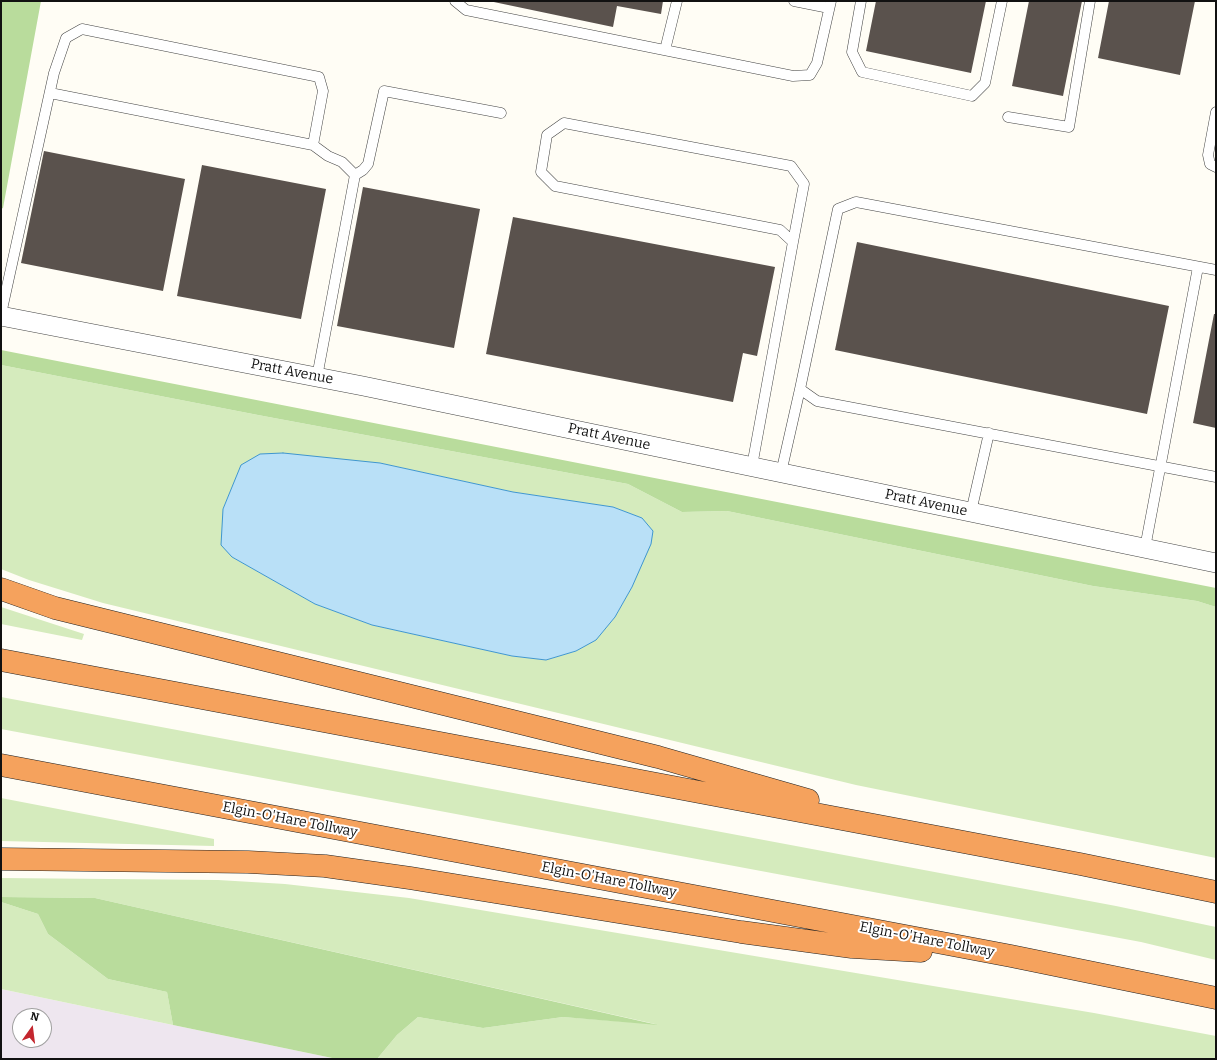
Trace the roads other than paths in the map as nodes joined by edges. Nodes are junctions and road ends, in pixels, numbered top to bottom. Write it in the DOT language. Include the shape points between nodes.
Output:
graph roads {
  1 [pos="455,1"];
  2 [pos="677,1"];
  3 [pos="794,1"];
  4 [pos="861,1"];
  5 [pos="1002,1"];
  6 [pos="1090,1"];
  7 [pos="830,4"];
  8 [pos="665,50"];
  9 [pos="50,93"];
  10 [pos="1216,112"];
  11 [pos="501,113"];
  12 [pos="1008,117"];
  13 [pos="313,145"];
  14 [pos="1216,167"];
  15 [pos="355,175"];
  16 [pos="793,242"];
  17 [pos="1198,267"];
  18 [pos="1216,270"];
  19 [pos="1,315"];
  20 [pos="317,377"];
  21 [pos="800,389"];
  22 [pos="989,433"];
  23 [pos="752,466"];
  24 [pos="1161,466"];
  25 [pos="781,472"];
  26 [pos="1216,477"];
  27 [pos="971,512"];
  28 [pos="1145,548"];
  29 [pos="1216,563"];
  30 [pos="1,589"];
  31 [pos="1,660"];
  32 [pos="1,765"];
  33 [pos="934,837"];
  34 [pos="1,859"];
  35 [pos="1216,892"];
  36 [pos="1012,956"];
  37 [pos="1216,998"];
  1 -- 8 [label="lane" via="466,10"];
  2 -- 8 [label="lane"];
  3 -- 7 [label="lane"];
  4 -- 5 [label="lane" via="852,52 862,72 972,96 985,83"];
  6 -- 12 [label="lane" via="1069,127"];
  7 -- 8 [label="lane" via="818,63 810,75 793,76"];
  9 -- 13 [label="lane"];
  9 -- 13 [label="lane" via="66,38 82,29 319,77 323,91"];
  9 -- 19 [label="lane"];
  10 -- 14 [label="lane" via="1208,155 1210,164"];
  11 -- 15 [label="lane" via="384,90 368,164"];
  13 -- 15 [label="lane" via="342,162"];
  15 -- 20 [label="lane"];
  16 -- 16 [label="lane" via="804,184 791,166 564,123 547,135 541,172 555,186 780,230"];
  16 -- 23 [label="lane"];
  17 -- 18 [label="lane"];
  17 -- 21 [label="lane" via="856,202 838,209"];
  17 -- 24 [label="lane"];
  19 -- 20 [label="street, Pratt Avenue"];
  20 -- 23 [label="street, Pratt Avenue"];
  21 -- 22 [label="lane" via="817,401"];
  21 -- 25 [label="lane"];
  22 -- 24 [label="lane"];
  22 -- 27 [label="lane"];
  23 -- 25 [label="street, Pratt Avenue"];
  24 -- 26 [label="lane"];
  24 -- 28 [label="lane"];
  25 -- 27 [label="street, Pratt Avenue"];
  27 -- 28 [label="street, Pratt Avenue"];
  28 -- 29 [label="street, Pratt Avenue"];
  30 -- 33 [label="highway" via="62,610 658,757"];
  31 -- 33 [label="highway"];
  32 -- 36 [label="highway, Elgin-O'Hare Tollway"];
  33 -- 35 [label="highway"];
  34 -- 36 [label="highway" via="248,862 325,866 733,931 852,947"];
  36 -- 37 [label="highway, Elgin-O'Hare Tollway"];
}
